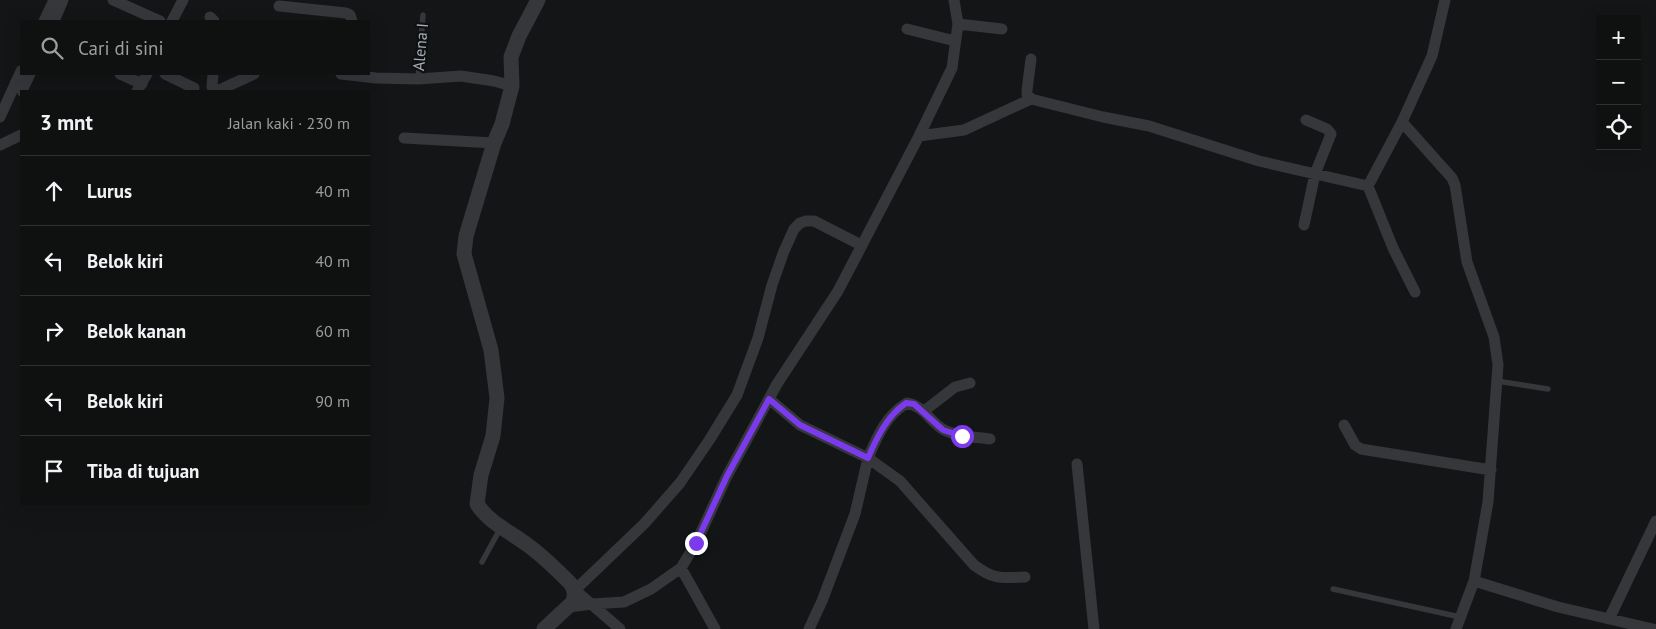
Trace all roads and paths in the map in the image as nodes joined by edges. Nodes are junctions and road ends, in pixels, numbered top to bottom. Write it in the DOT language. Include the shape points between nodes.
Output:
graph roads {
  1 [pos="54,0"];
  2 [pos="62,0"];
  3 [pos="113,0"];
  4 [pos="183,0"];
  5 [pos="538,0"];
  6 [pos="954,0"];
  7 [pos="1445,0"];
  8 [pos="279,6"];
  9 [pos="423,15"];
  10 [pos="349,17"];
  11 [pos="44,20"];
  12 [pos="54,20"];
  13 [pos="158,20"];
  14 [pos="173,20"];
  15 [pos="958,24"];
  16 [pos="907,29"];
  17 [pos="1002,29"];
  18 [pos="955,41"];
  19 [pos="1031,59"];
  20 [pos="20,73"];
  21 [pos="30,75"];
  22 [pos="122,75"];
  23 [pos="166,75"];
  24 [pos="213,75"];
  25 [pos="252,75"];
  26 [pos="354,75"];
  27 [pos="418,79"];
  28 [pos="142,83"];
  29 [pos="512,86"];
  30 [pos="194,88"];
  31 [pos="23,90"];
  32 [pos="220,90"];
  33 [pos="1031,99"];
  34 [pos="0,117"];
  35 [pos="1306,120"];
  36 [pos="1402,122"];
  37 [pos="20,135"];
  38 [pos="919,136"];
  39 [pos="404,138"];
  40 [pos="494,143"];
  41 [pos="0,145"];
  42 [pos="1315,174"];
  43 [pos="1368,186"];
  44 [pos="1304,225"];
  45 [pos="861,245"];
  46 [pos="1415,292"];
  47 [pos="1497,381"];
  48 [pos="970,383"];
  49 [pos="1548,389"];
  50 [pos="769,399"];
  51 [pos="924,411"];
  52 [pos="1344,426"];
  53 [pos="990,439"];
  54 [pos="868,458"];
  55 [pos="1077,464"];
  56 [pos="1491,470"];
  57 [pos="1656,521"];
  58 [pos="501,527"];
  59 [pos="482,562"];
  60 [pos="681,568"];
  61 [pos="1025,577"];
  62 [pos="1474,581"];
  63 [pos="1333,589"];
  64 [pos="575,590"];
  65 [pos="592,604"];
  66 [pos="569,607"];
  67 [pos="1597,616"];
  68 [pos="1460,617"];
  69 [pos="1609,619"];
  70 [pos="544,629"];
  71 [pos="620,629"];
  72 [pos="715,629"];
  73 [pos="809,629"];
  74 [pos="1094,629"];
  75 [pos="1456,629"];
  76 [pos="1596,629"];
  77 [pos="1653,629"];
  1 -- 11 [label="street"];
  2 -- 12 [label="street"];
  3 -- 13 [label="street"];
  4 -- 14 [label="street"];
  5 -- 29 [label="street" via="512,57"];
  6 -- 15 [label="street"];
  7 -- 36 [label="street" via="1432,56"];
  8 -- 10 [label="street"];
  9 -- 27 [label="lane, Alena I"];
  15 -- 17 [label="street"];
  15 -- 18 [label="street"];
  16 -- 18 [label="street"];
  18 -- 38 [label="street" via="952,68"];
  19 -- 33 [label="street" via="1027,94"];
  20 -- 34 [label="street"];
  21 -- 31 [label="street"];
  22 -- 28 [label="street"];
  23 -- 30 [label="street"];
  24 -- 32 [label="street" via="212,87"];
  25 -- 32 [label="street"];
  26 -- 27 [label="street"];
  27 -- 29 [label="street" via="461,76"];
  29 -- 40 [label="street"];
  33 -- 38 [label="street" via="964,130"];
  33 -- 42 [label="street" via="1149,126 1259,161"];
  35 -- 42 [label="street" via="1331,134"];
  36 -- 43 [label="street"];
  36 -- 47 [label="street" via="1455,185 1467,262 1494,337"];
  37 -- 41 [label="street"];
  38 -- 45 [label="street"];
  39 -- 40 [label="street"];
  40 -- 58 [label="street" via="466,236 464,254 491,350 497,398 493,436 476,504"];
  42 -- 43 [label="street"];
  42 -- 44 [label="street"];
  43 -- 46 [label="street"];
  45 -- 50 [label="street" via="838,291"];
  45 -- 64 [label="street" via="814,221 806,221 794,229 775,276 758,338 737,395 680,483 644,524"];
  47 -- 49 [label="lane"];
  47 -- 56 [label="street"];
  48 -- 51 [label="street" via="955,388"];
  50 -- 54 [label="street" via="800,425"];
  50 -- 60 [label="street"];
  51 -- 53 [label="street" via="943,430"];
  51 -- 54 [label="street" via="914,404 906,403 900,407 879,433"];
  52 -- 56 [label="street" via="1361,449"];
  54 -- 61 [label="street" via="900,481 974,565 998,578"];
  54 -- 73 [label="street" via="855,514"];
  55 -- 74 [label="street"];
  56 -- 62 [label="street"];
  57 -- 69 [label="street"];
  58 -- 59 [label="lane"];
  58 -- 64 [label="street" via="544,558"];
  60 -- 65 [label="street" via="651,589 624,602"];
  60 -- 72 [label="street"];
  62 -- 67 [label="street"];
  62 -- 68 [label="street"];
  63 -- 68 [label="lane"];
  64 -- 65 [label="street"];
  64 -- 66 [label="street"];
  65 -- 66 [label="street"];
  65 -- 71 [label="street"];
  66 -- 70 [label="street"];
  67 -- 69 [label="street"];
  67 -- 76 [label="street"];
  68 -- 75 [label="street"];
  69 -- 77 [label="street"];
}
